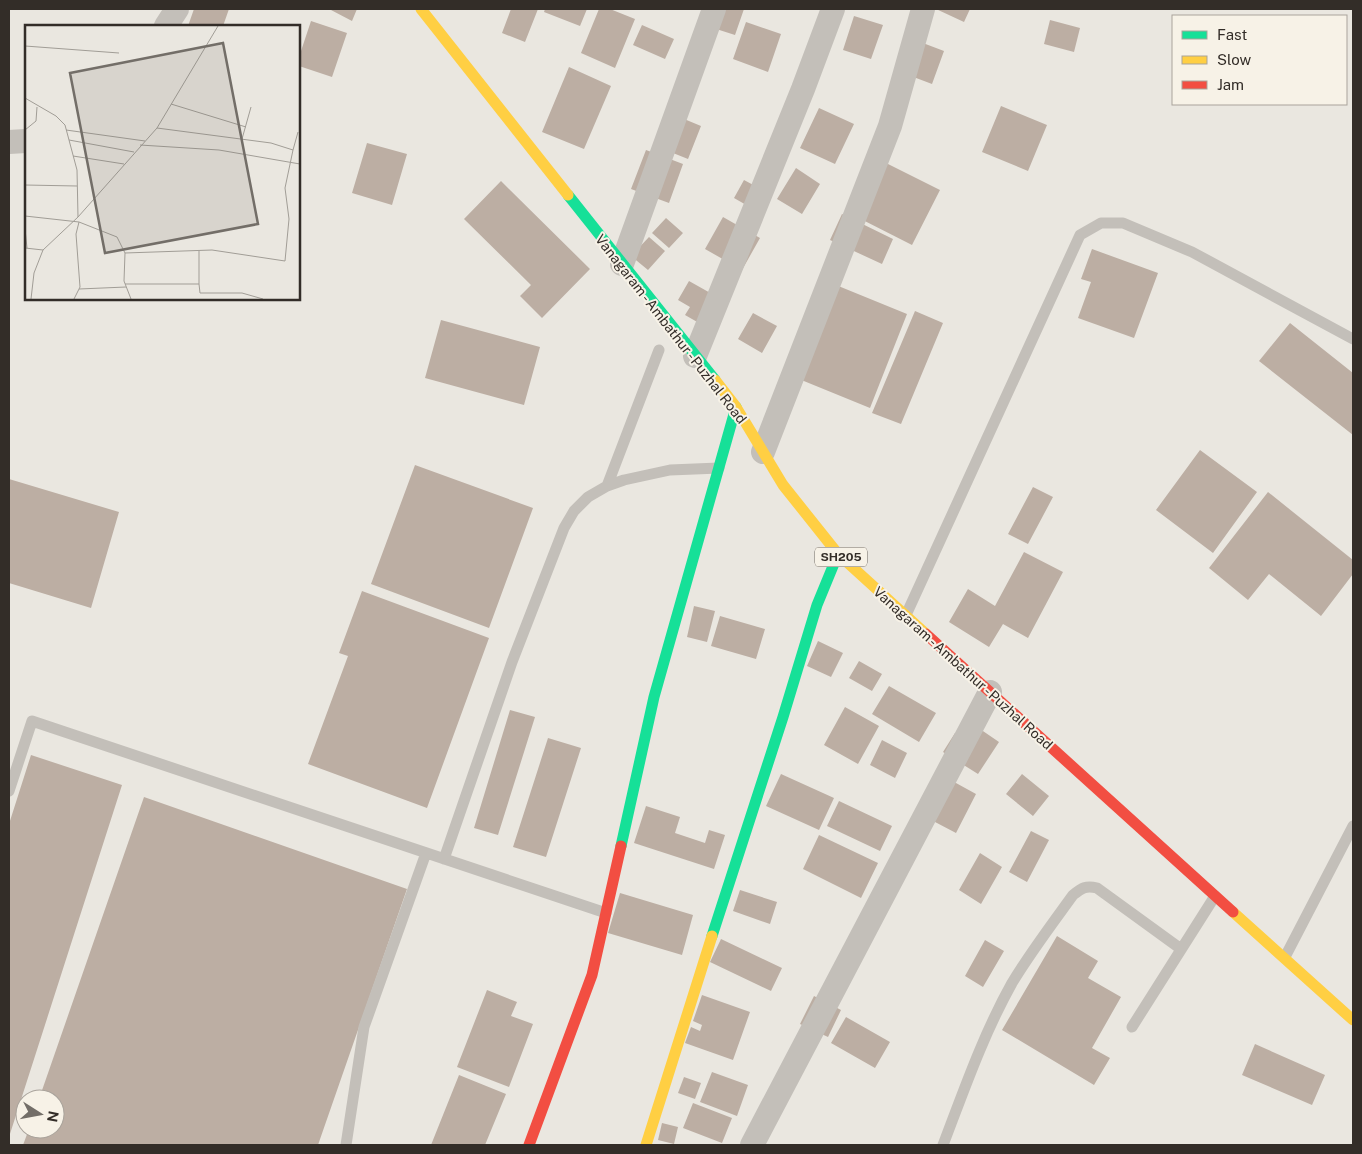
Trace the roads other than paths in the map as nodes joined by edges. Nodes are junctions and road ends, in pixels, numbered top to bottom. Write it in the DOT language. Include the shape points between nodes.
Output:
graph roads {
  1 [pos="177,9"];
  2 [pos="422,9"];
  3 [pos="714,9"];
  4 [pos="833,9"];
  5 [pos="922,9"];
  6 [pos="167,25"];
  7 [pos="25,141"];
  8 [pos="9,142"];
  9 [pos="622,264"];
  10 [pos="1353,339"];
  11 [pos="660,350"];
  12 [pos="695,356"];
  13 [pos="736,407"];
  14 [pos="763,452"];
  15 [pos="719,468"];
  16 [pos="607,486"];
  17 [pos="838,554"];
  18 [pos="906,616"];
  19 [pos="990,692"];
  20 [pos="9,791"];
  21 [pos="1353,826"];
  22 [pos="426,853"];
  23 [pos="444,859"];
  24 [pos="1215,896"];
  25 [pos="606,913"];
  26 [pos="1181,949"];
  27 [pos="1284,958"];
  28 [pos="1353,1020"];
  29 [pos="1132,1027"];
  30 [pos="346,1145"];
  31 [pos="529,1145"];
  32 [pos="646,1145"];
  33 [pos="752,1145"];
  34 [pos="943,1145"];
  1 -- 6 [label="street"];
  2 -- 9 [label="main road, Vanagaram - Ambathur - Puzhal Road / SH205"];
  3 -- 9 [label="street"];
  4 -- 12 [label="street"];
  5 -- 14 [label="street" via="890,126"];
  7 -- 8 [label="street"];
  9 -- 12 [label="main road, Vanagaram - Ambathur - Puzhal Road / SH205"];
  10 -- 18 [label="lane" via="1192,252 1124,223 1101,223 1080,235"];
  11 -- 16 [label="lane"];
  12 -- 13 [label="main road, Vanagaram - Ambathur - Puzhal Road / SH205"];
  13 -- 14 [label="main road, Vanagaram - Ambathur - Puzhal Road / SH205"];
  13 -- 15 [label="main road"];
  14 -- 17 [label="main road, Vanagaram - Ambathur - Puzhal Road / SH205" via="783,485"];
  15 -- 16 [label="lane" via="670,470"];
  15 -- 25 [label="main road" via="654,697"];
  16 -- 23 [label="lane" via="588,497 564,528 512,662"];
  17 -- 18 [label="main road, Vanagaram - Ambathur - Puzhal Road / SH205"];
  17 -- 32 [label="main road" via="817,605"];
  18 -- 19 [label="main road, Vanagaram - Ambathur - Puzhal Road / SH205"];
  19 -- 24 [label="main road, Vanagaram - Ambathur - Puzhal Road / SH205"];
  19 -- 33 [label="street"];
  20 -- 22 [label="lane" via="32,721"];
  21 -- 27 [label="lane"];
  22 -- 23 [label="lane"];
  22 -- 30 [label="lane" via="364,1028"];
  23 -- 25 [label="lane"];
  24 -- 26 [label="lane"];
  24 -- 27 [label="main road, Vanagaram - Ambathur - Puzhal Road / SH205"];
  25 -- 31 [label="main road" via="592,974"];
  26 -- 29 [label="lane"];
  26 -- 34 [label="lane" via="1097,888 1080,889 1013,982 978,1054"];
  27 -- 28 [label="main road, Vanagaram - Ambathur - Puzhal Road / SH205"];
}
